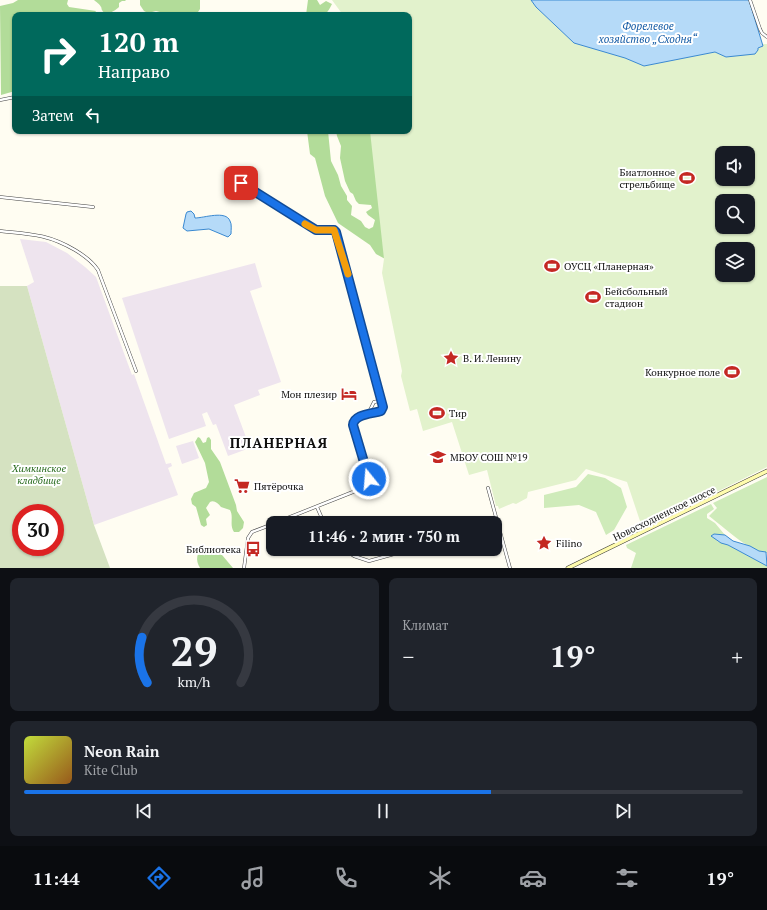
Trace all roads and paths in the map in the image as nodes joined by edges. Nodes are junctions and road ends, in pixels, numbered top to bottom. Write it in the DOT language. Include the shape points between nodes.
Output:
graph roads {
  1 [pos="750,0"];
  2 [pos="767,37"];
  3 [pos="12,98"];
  4 [pos="0,100"];
  5 [pos="232,179"];
  6 [pos="0,197"];
  7 [pos="93,207"];
  8 [pos="0,231"];
  9 [pos="136,371"];
  10 [pos="380,396"];
  11 [pos="377,401"];
  12 [pos="383,405"];
  13 [pos="372,407"];
  14 [pos="377,412"];
  15 [pos="368,414"];
  16 [pos="767,471"];
  17 [pos="488,488"];
  18 [pos="317,507"];
  19 [pos="293,516"];
  20 [pos="321,516"];
  21 [pos="496,516"];
  22 [pos="266,526"];
  23 [pos="502,540"];
  24 [pos="354,556"];
  25 [pos="387,556"];
  26 [pos="244,568"];
  27 [pos="510,568"];
  28 [pos="568,568"];
  1 -- 2 [label="street" via="760,29"];
  3 -- 4 [label="street"];
  5 -- 10 [label="street" via="316,230 336,232"];
  6 -- 7 [label="street"];
  8 -- 9 [label="street" via="36,234 55,239 93,263 98,270"];
  10 -- 11 [label="street"];
  10 -- 12 [label="street"];
  11 -- 12 [label="street"];
  11 -- 13 [label="street"];
  12 -- 14 [label="street" via="382,410"];
  13 -- 14 [label="street"];
  13 -- 15 [label="street"];
  14 -- 15 [label="street"];
  15 -- 18 [label="street" via="354,420 353,425 369,479 368,484"];
  16 -- 28 [label="main road, Новосходненское шоссе"];
  17 -- 21 [label="street"];
  18 -- 19 [label="street"];
  18 -- 20 [label="street"];
  22 -- 26 [label="street" via="252,532 248,538"];
  23 -- 27 [label="street"];
  24 -- 25 [label="street" via="369,561"];
}
